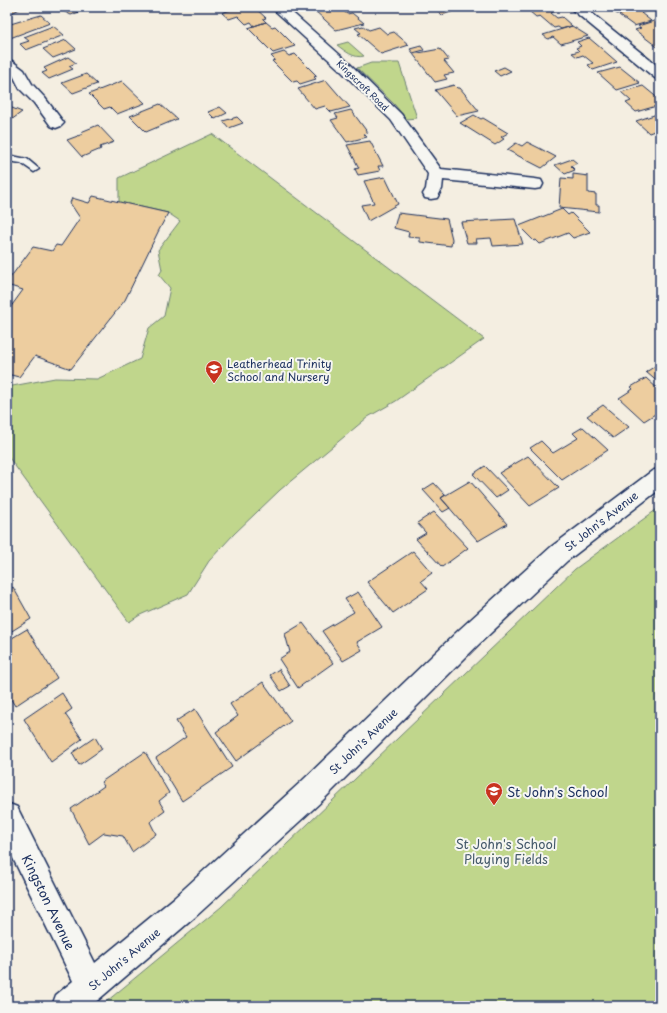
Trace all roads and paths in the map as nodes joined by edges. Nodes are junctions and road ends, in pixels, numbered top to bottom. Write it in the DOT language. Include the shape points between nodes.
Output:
graph roads {
  1 [pos="278,7"];
  2 [pos="576,7"];
  3 [pos="7,64"];
  4 [pos="660,75"];
  5 [pos="56,123"];
  6 [pos="7,158"];
  7 [pos="34,169"];
  8 [pos="436,174"];
  9 [pos="535,184"];
  10 [pos="431,194"];
  11 [pos="660,477"];
  12 [pos="7,817"];
  13 [pos="91,986"];
  14 [pos="67,1006"];
  1 -- 8 [label="street, Kingscroft Road" via="396,117"];
  2 -- 4 [label="street"];
  3 -- 5 [label="street" via="19,73 25,86"];
  6 -- 7 [label="lane" via="24,161"];
  8 -- 9 [label="street"];
  8 -- 10 [label="street"];
  11 -- 13 [label="street, St John's Avenue" via="559,554 469,637 307,795 184,908"];
  12 -- 13 [label="street, Kingston Avenue"];
  13 -- 14 [label="street, St John's Avenue"];
}
